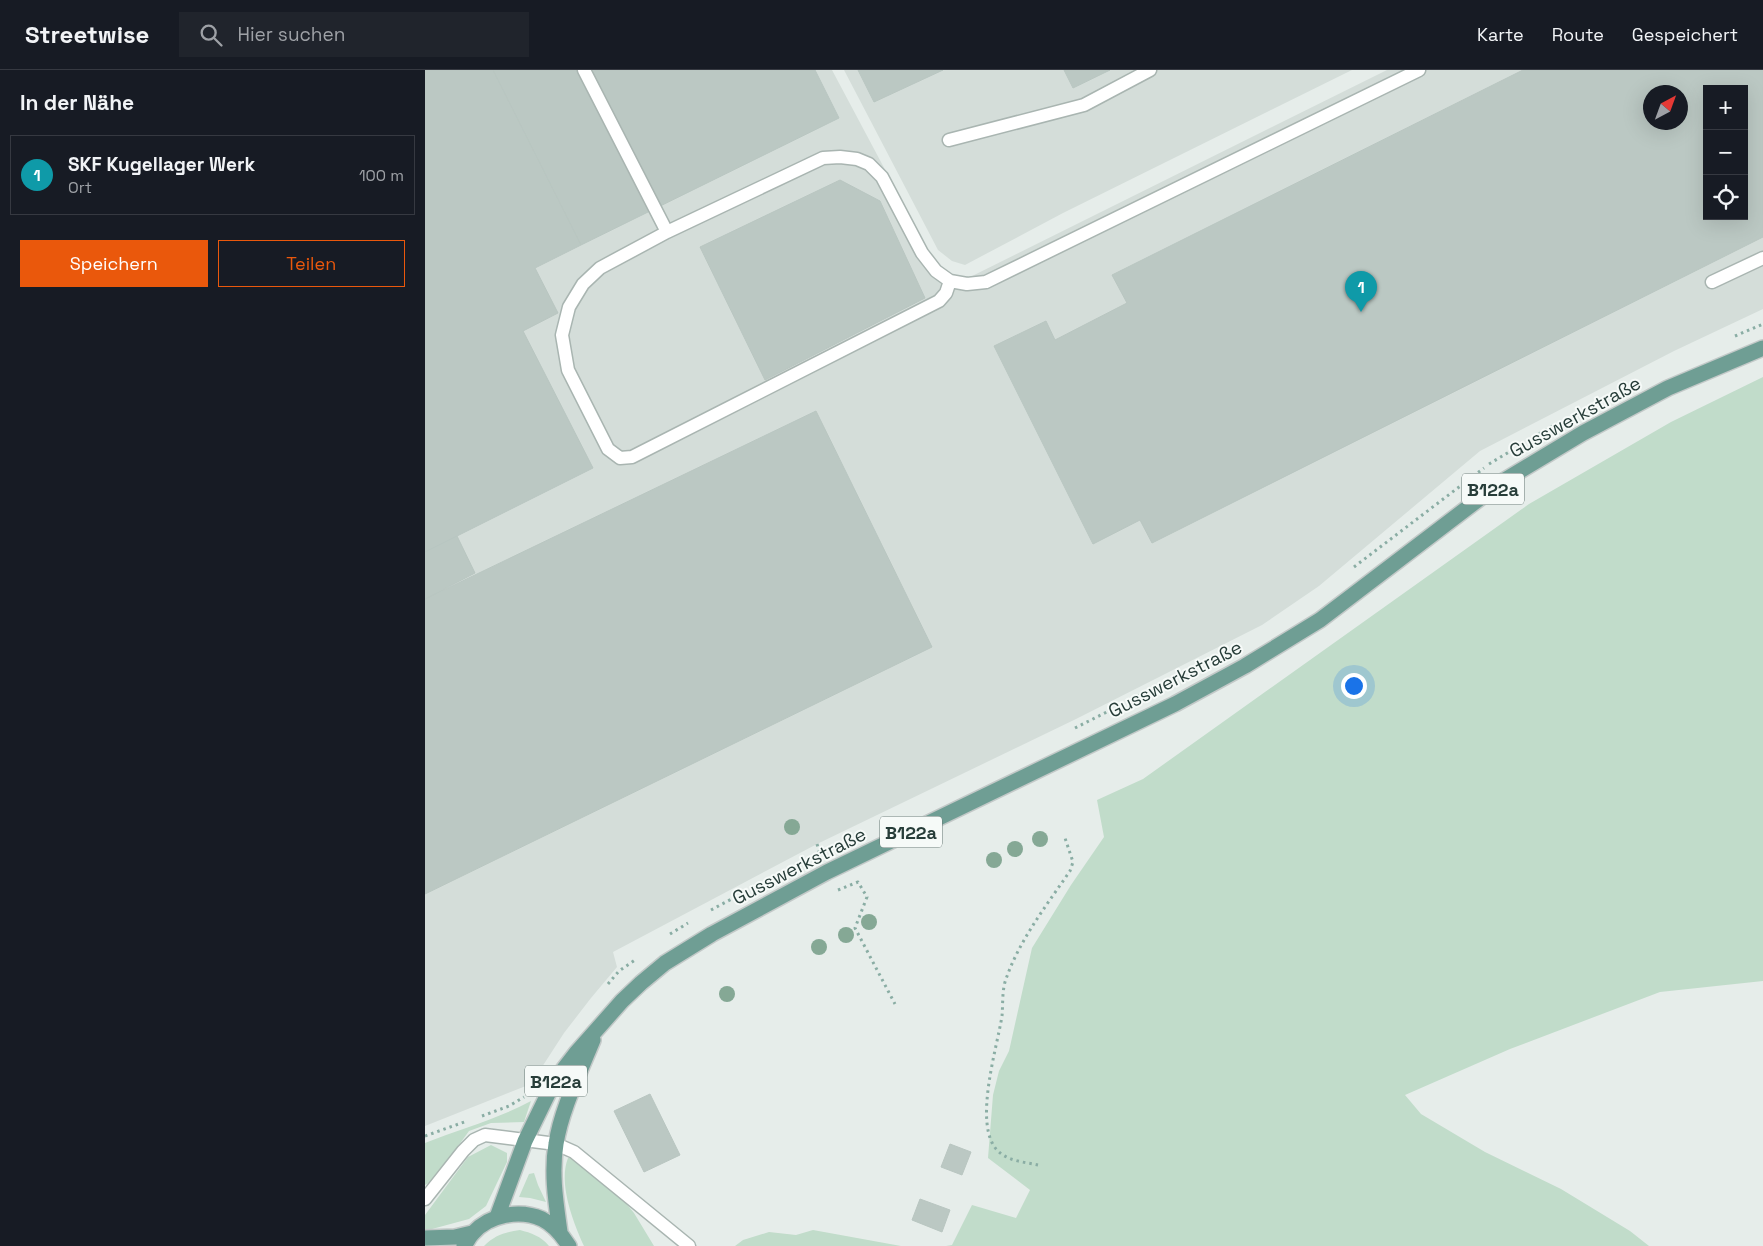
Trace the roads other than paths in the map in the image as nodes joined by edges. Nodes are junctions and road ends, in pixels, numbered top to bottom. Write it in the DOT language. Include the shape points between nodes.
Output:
graph roads {
  1 [pos="584,70"];
  2 [pos="1151,70"];
  3 [pos="1419,70"];
  4 [pos="949,140"];
  5 [pos="667,232"];
  6 [pos="1763,258"];
  7 [pos="950,281"];
  8 [pos="1712,282"];
  9 [pos="1763,348"];
  10 [pos="597,1029"];
  11 [pos="525,1141"];
  12 [pos="555,1144"];
  13 [pos="425,1199"];
  14 [pos="497,1217"];
  15 [pos="560,1232"];
  16 [pos="425,1238"];
  17 [pos="468,1240"];
  18 [pos="569,1246"];
  19 [pos="689,1246"];
  1 -- 5 [label="lane"];
  2 -- 4 [label="lane" via="1084,105"];
  3 -- 7 [label="lane" via="987,282 967,284"];
  5 -- 7 [label="lane" via="823,158 857,159 869,164 882,177 922,253 936,271"];
  5 -- 7 [label="lane" via="600,268 583,284 569,307 562,334 567,370 608,449 620,458 632,457 939,301"];
  6 -- 8 [label="lane"];
  9 -- 10 [label="main road, Gusswerkstraße / B122a" via="1668,388 1583,433 1500,483 1320,620 1245,666 1175,704 827,872 712,934 665,963 634,989"];
  10 -- 11 [label="main road, Gusswerkstraße / B122a" via="559,1075"];
  10 -- 12 [label="main road, Gusswerkstraße / B122a"];
  11 -- 12 [label="lane"];
  11 -- 13 [label="lane" via="485,1135 473,1140"];
  11 -- 14 [label="main road, Gusswerkstraße / B122a"];
  12 -- 15 [label="main road, Gusswerkstraße / B122a" via="554,1186"];
  12 -- 19 [label="lane" via="574,1152"];
  14 -- 15 [label="main road" via="519,1214 534,1217"];
  14 -- 17 [label="main road" via="483,1223"];
  15 -- 18 [label="main road"];
  16 -- 17 [label="main road" via="455,1236"];
}
